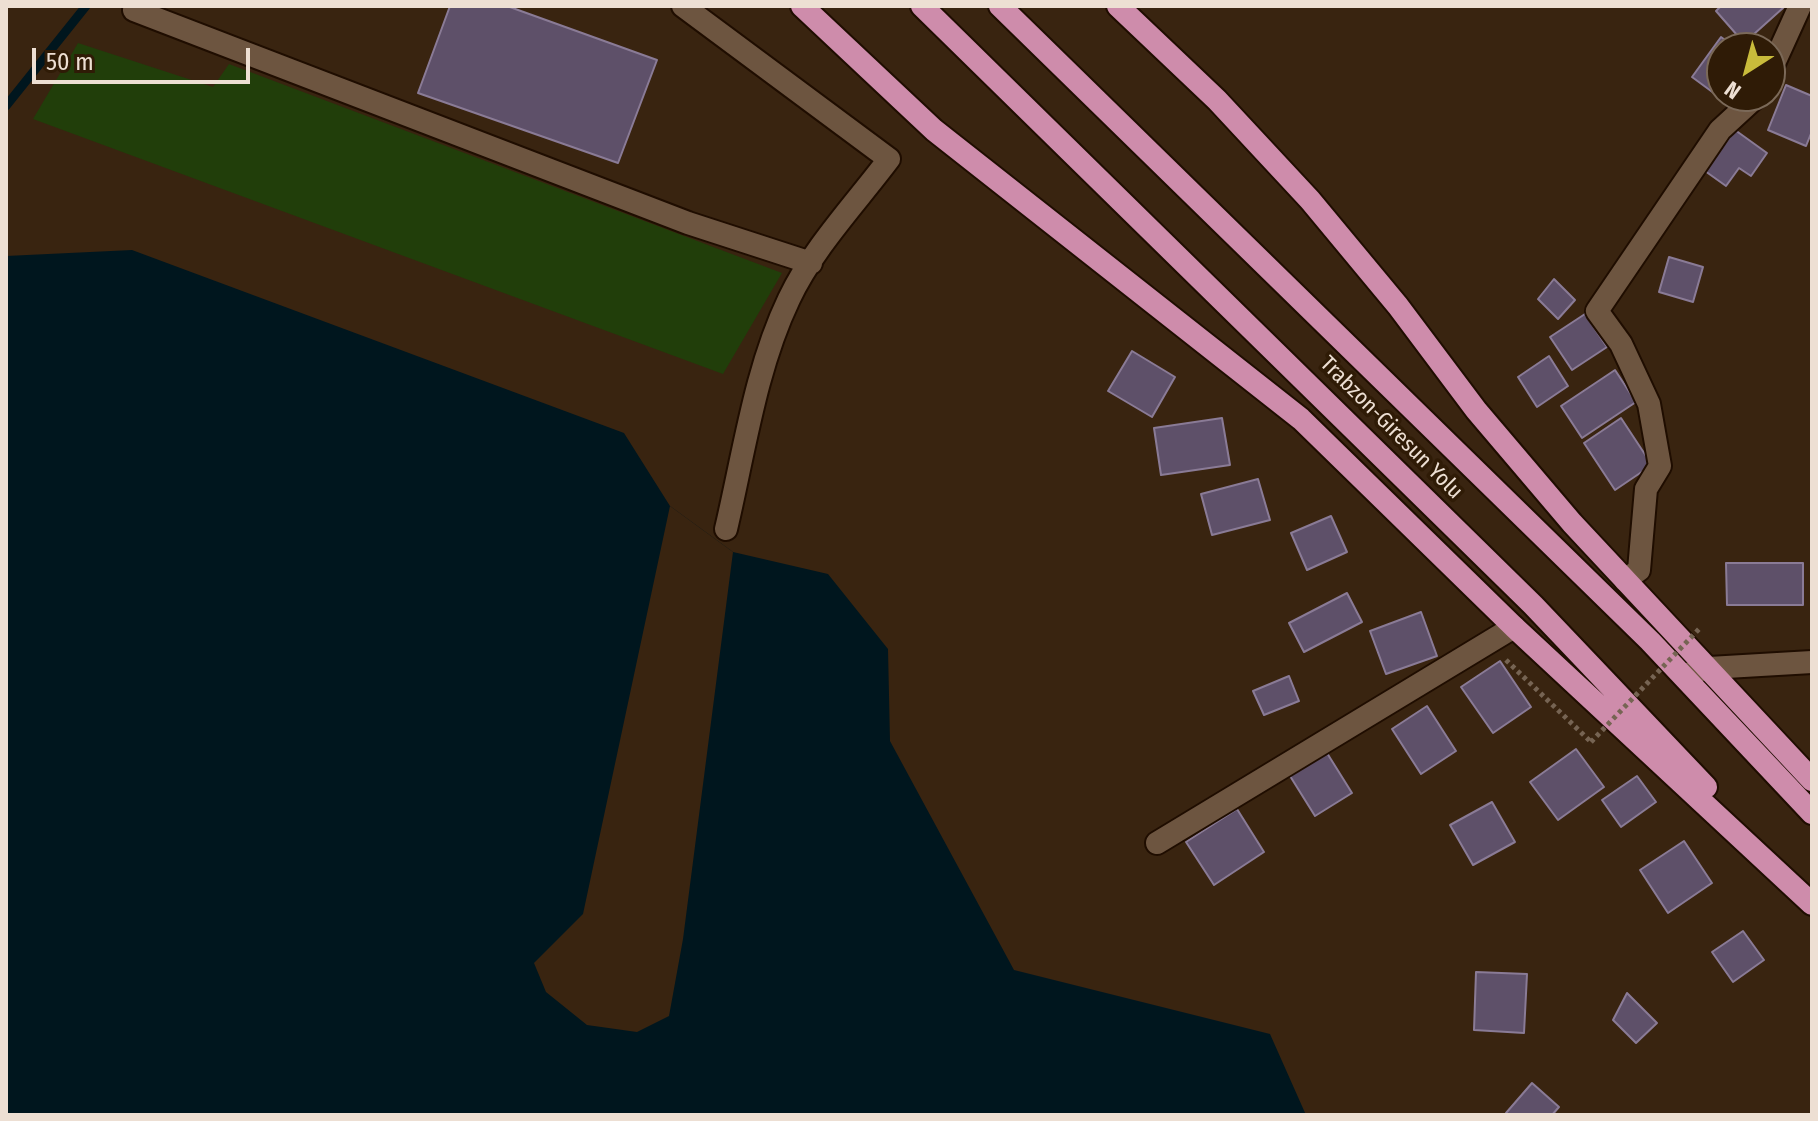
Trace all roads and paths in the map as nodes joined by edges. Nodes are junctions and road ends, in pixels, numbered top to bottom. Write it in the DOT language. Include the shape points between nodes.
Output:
graph roads {
  1 [pos="683,6"];
  2 [pos="802,6"];
  3 [pos="922,6"];
  4 [pos="1000,6"];
  5 [pos="1118,6"];
  6 [pos="1800,6"];
  7 [pos="134,10"];
  8 [pos="1786,37"];
  9 [pos="1740,112"];
  10 [pos="811,263"];
  11 [pos="726,529"];
  12 [pos="1625,580"];
  13 [pos="1514,627"];
  14 [pos="1700,628"];
  15 [pos="1488,642"];
  16 [pos="1812,662"];
  17 [pos="1709,668"];
  18 [pos="1683,675"];
  19 [pos="1812,780"];
  20 [pos="1812,813"];
  21 [pos="1157,843"];
  22 [pos="1812,901"];
  1 -- 10 [label="street" via="889,159"];
  2 -- 13 [label="highway" via="934,130 1301,419"];
  3 -- 22 [label="highway, Trabzon-Giresun Yolu" via="1533,605"];
  4 -- 18 [label="highway, Trabzon-Giresun Yolu"];
  5 -- 12 [label="highway" via="1217,100 1310,200 1476,410"];
  6 -- 8 [label="street"];
  7 -- 10 [label="street" via="688,223"];
  9 -- 12 [label="street" via="1720,130 1597,311 1621,344 1649,404 1660,466 1646,489 1639,570"];
  10 -- 11 [label="street" via="789,298 766,362"];
  12 -- 17 [label="highway"];
  13 -- 15 [label="street"];
  13 -- 22 [label="highway"];
  14 -- 15 [label="path, bridge" via="1591,742"];
  15 -- 21 [label="street"];
  16 -- 17 [label="street"];
  17 -- 18 [label="street"];
  17 -- 19 [label="highway"];
  18 -- 20 [label="highway, Trabzon-Giresun Yolu"];
}
